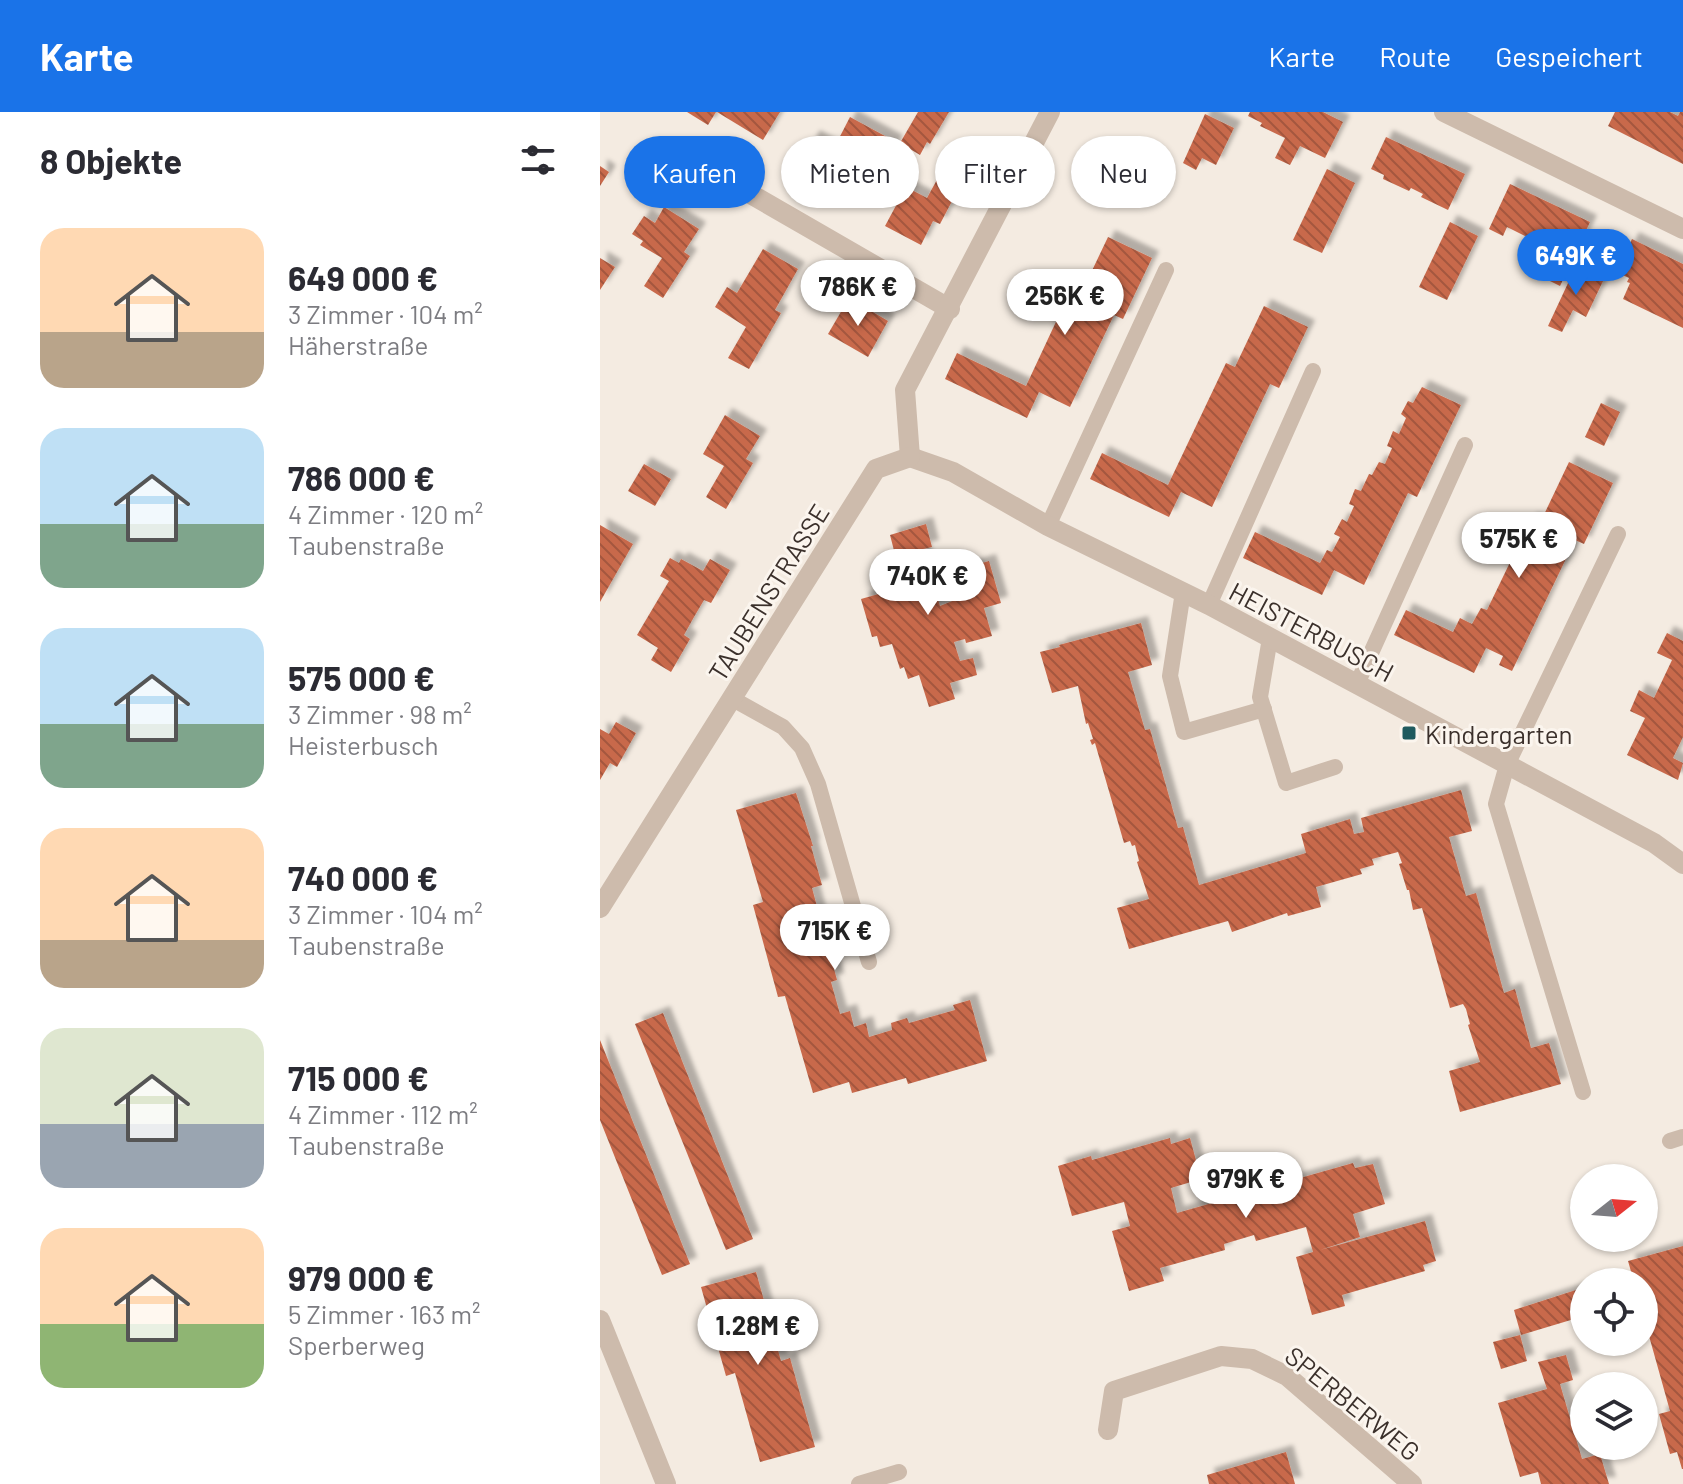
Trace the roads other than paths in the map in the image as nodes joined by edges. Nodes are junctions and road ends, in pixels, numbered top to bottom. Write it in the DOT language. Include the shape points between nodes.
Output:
graph roads {
  1 [pos="1050,112"];
  2 [pos="1444,112"];
  3 [pos="765,202"];
  4 [pos="1683,229"];
  5 [pos="1166,270"];
  6 [pos="950,309"];
  7 [pos="1313,371"];
  8 [pos="1465,445"];
  9 [pos="910,457"];
  10 [pos="1048,526"];
  11 [pos="1618,534"];
  12 [pos="1183,592"];
  13 [pos="1209,605"];
  14 [pos="1270,638"];
  15 [pos="1357,684"];
  16 [pos="731,698"];
  17 [pos="1264,709"];
  18 [pos="1507,765"];
  19 [pos="1335,767"];
  20 [pos="1681,859"];
  21 [pos="600,908"];
  22 [pos="869,962"];
  23 [pos="1583,1092"];
  24 [pos="600,1320"];
  25 [pos="1108,1430"];
  26 [pos="899,1472"];
  27 [pos="666,1484"];
  28 [pos="859,1484"];
  29 [pos="1412,1484"];
  1 -- 6 [label="street"];
  2 -- 4 [label="street"];
  3 -- 6 [label="street"];
  5 -- 10 [label="lane"];
  6 -- 9 [label="street" via="905,390"];
  7 -- 13 [label="lane"];
  8 -- 15 [label="lane"];
  9 -- 10 [label="street, HEISTERBUSCH" via="953,472"];
  9 -- 16 [label="street, TAUBENSTRASSE" via="876,469"];
  10 -- 12 [label="street, HEISTERBUSCH"];
  11 -- 18 [label="lane"];
  12 -- 13 [label="street, HEISTERBUSCH"];
  12 -- 17 [label="lane" via="1170,676 1184,732"];
  13 -- 14 [label="street, HEISTERBUSCH"];
  14 -- 15 [label="street, HEISTERBUSCH"];
  14 -- 17 [label="lane" via="1260,697"];
  15 -- 18 [label="street, HEISTERBUSCH"];
  16 -- 21 [label="street, TAUBENSTRASSE"];
  16 -- 22 [label="lane" via="783,727 802,748 818,784"];
  17 -- 19 [label="lane" via="1286,783"];
  18 -- 20 [label="street, HEISTERBUSCH"];
  18 -- 23 [label="lane" via="1496,804"];
  24 -- 27 [label="street"];
  25 -- 29 [label="street, SPERBERWEG" via="1114,1391 1221,1356 1252,1359 1287,1376"];
  26 -- 28 [label="lane"];
}
